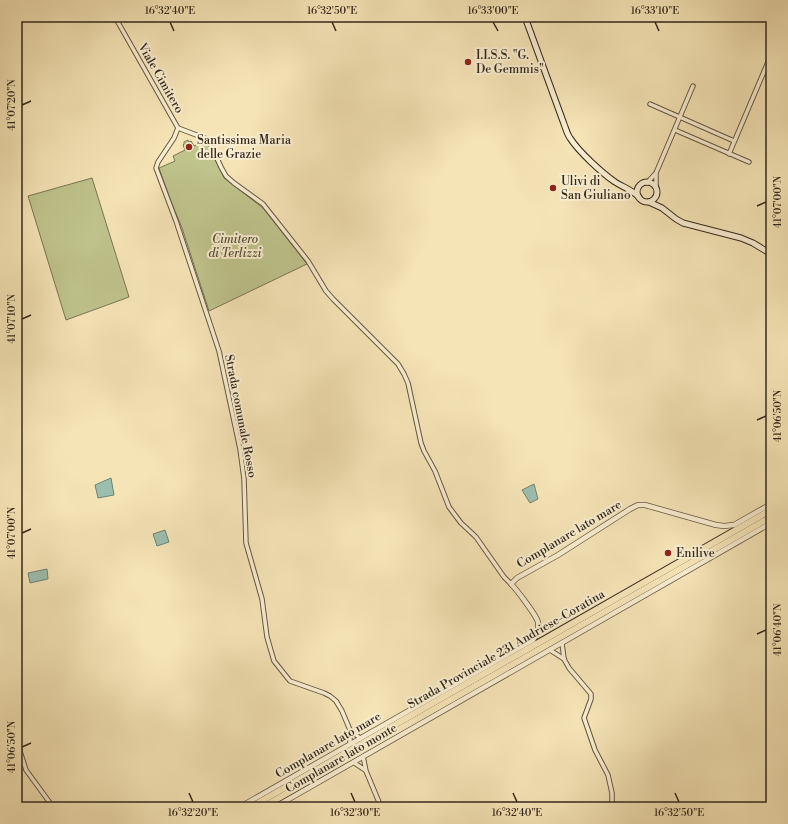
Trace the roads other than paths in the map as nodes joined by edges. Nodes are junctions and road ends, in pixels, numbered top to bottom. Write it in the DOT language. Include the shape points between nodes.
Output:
graph roads {
  1 [pos="115,17"];
  2 [pos="526,17"];
  3 [pos="771,55"];
  4 [pos="693,86"];
  5 [pos="650,104"];
  6 [pos="680,117"];
  7 [pos="178,128"];
  8 [pos="675,130"];
  9 [pos="734,141"];
  10 [pos="729,154"];
  11 [pos="749,162"];
  12 [pos="656,173"];
  13 [pos="647,183"];
  14 [pos="640,186"];
  15 [pos="656,187"];
  16 [pos="627,188"];
  17 [pos="656,196"];
  18 [pos="639,197"];
  19 [pos="649,202"];
  20 [pos="662,208"];
  21 [pos="771,254"];
  22 [pos="771,504"];
  23 [pos="771,510"];
  24 [pos="771,517"];
  25 [pos="771,524"];
  26 [pos="511,584"];
  27 [pos="562,643"];
  28 [pos="550,650"];
  29 [pos="564,659"];
  30 [pos="350,730"];
  31 [pos="360,738"];
  32 [pos="17,742"];
  33 [pos="350,744"];
  34 [pos="363,756"];
  35 [pos="353,762"];
  36 [pos="366,771"];
  37 [pos="53,807"];
  38 [pos="240,807"];
  39 [pos="251,807"];
  40 [pos="263,807"];
  41 [pos="275,807"];
  42 [pos="381,807"];
  43 [pos="612,807"];
  1 -- 7 [label="street, Viale Cimitero"];
  2 -- 16 [label="main road" via="570,138 602,171"];
  3 -- 9 [label="street"];
  4 -- 6 [label="street"];
  5 -- 6 [label="street"];
  6 -- 8 [label="street"];
  6 -- 9 [label="street"];
  7 -- 26 [label="street" via="207,138 226,176 263,204 308,261 329,295 398,364 408,383 421,444 449,507 460,523 476,537"];
  7 -- 30 [label="street, Strada comunale Rosso" via="156,168 219,351 240,449 244,479 246,543 262,599 272,657 290,681 324,693 336,701"];
  8 -- 10 [label="street"];
  8 -- 12 [label="street"];
  9 -- 10 [label="street"];
  10 -- 11 [label="street"];
  12 -- 13 [label="street"];
  12 -- 15 [label="street"];
  13 -- 14 [label="main road"];
  13 -- 15 [label="main road"];
  14 -- 16 [label="main road"];
  14 -- 18 [label="main road"];
  15 -- 17 [label="main road"];
  16 -- 18 [label="main road"];
  17 -- 19 [label="main road"];
  17 -- 20 [label="main road"];
  18 -- 19 [label="main road"];
  19 -- 20 [label="main road"];
  20 -- 21 [label="main road" via="683,223 741,238"];
  22 -- 26 [label="street, Complanare lato mare" via="736,524 724,526 646,505 636,506"];
  23 -- 39 [label="highway, Strada Provinciale 231 Andriese-Coratina"];
  24 -- 40 [label="highway, Strada Provinciale 231 Andriese-Coratina"];
  25 -- 27 [label="street, Complanare lato monte"];
  26 -- 31 [label="street, Complanare lato mare" via="537,619 538,629 534,639"];
  27 -- 28 [label="street, Complanare lato monte"];
  27 -- 29 [label="street"];
  28 -- 29 [label="street"];
  28 -- 34 [label="street, Complanare lato monte"];
  29 -- 43 [label="street" via="573,674 591,694 584,718 595,750 608,775"];
  30 -- 31 [label="street, Strada comunale Rosso"];
  30 -- 33 [label="street, Strada comunale Rosso"];
  31 -- 33 [label="street, Complanare lato mare"];
  32 -- 37 [label="street" via="26,770"];
  33 -- 38 [label="street, Complanare lato mare"];
  34 -- 35 [label="street, Complanare lato monte"];
  34 -- 36 [label="street"];
  35 -- 36 [label="street"];
  35 -- 41 [label="street, Complanare lato monte"];
  36 -- 42 [label="street"];
}
